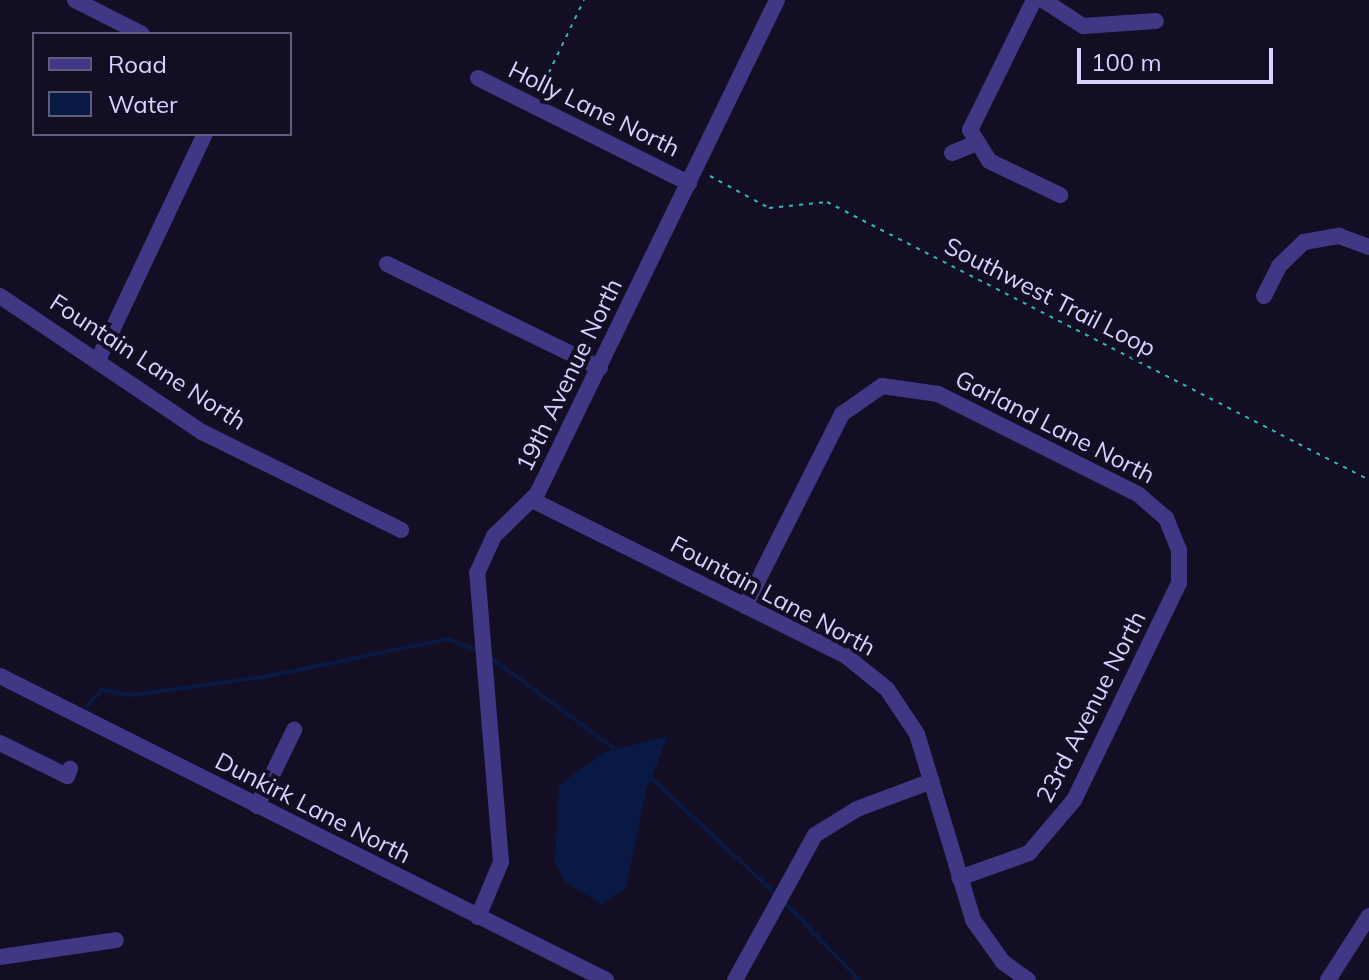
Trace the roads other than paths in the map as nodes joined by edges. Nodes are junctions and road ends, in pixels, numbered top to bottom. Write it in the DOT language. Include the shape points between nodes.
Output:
graph roads {
  1 [pos="75,0"];
  2 [pos="777,0"];
  3 [pos="1034,0"];
  4 [pos="1043,0"];
  5 [pos="1156,21"];
  6 [pos="138,32"];
  7 [pos="478,78"];
  8 [pos="204,136"];
  9 [pos="972,145"];
  10 [pos="952,153"];
  11 [pos="689,183"];
  12 [pos="1060,195"];
  13 [pos="1369,247"];
  14 [pos="387,264"];
  15 [pos="0,296"];
  16 [pos="1264,296"];
  17 [pos="98,360"];
  18 [pos="600,368"];
  19 [pos="532,500"];
  20 [pos="401,530"];
  21 [pos="1173,597"];
  22 [pos="745,606"];
  23 [pos="0,676"];
  24 [pos="294,730"];
  25 [pos="0,743"];
  26 [pos="70,769"];
  27 [pos="932,781"];
  28 [pos="257,806"];
  29 [pos="959,878"];
  30 [pos="1369,916"];
  31 [pos="478,917"];
  32 [pos="116,940"];
  33 [pos="0,957"];
  34 [pos="606,980"];
  35 [pos="735,980"];
  36 [pos="1028,980"];
  37 [pos="1328,980"];
  1 -- 6 [label="street"];
  2 -- 11 [label="street, 19th Avenue North"];
  3 -- 9 [label="street" via="973,117"];
  4 -- 5 [label="street" via="1083,26"];
  7 -- 11 [label="street, Holly Lane North"];
  8 -- 17 [label="street"];
  9 -- 10 [label="street"];
  9 -- 12 [label="street" via="989,161"];
  11 -- 18 [label="street, 19th Avenue North"];
  13 -- 16 [label="street" via="1339,236 1304,242 1279,266"];
  14 -- 18 [label="street"];
  15 -- 17 [label="street, Fountain Lane North"];
  17 -- 20 [label="street, Fountain Lane North" via="202,432"];
  18 -- 19 [label="street, 19th Avenue North"];
  19 -- 22 [label="street, Fountain Lane North"];
  19 -- 31 [label="street, 19th Avenue North" via="494,536 477,573 501,862"];
  21 -- 22 [label="street, Garland Lane North" via="1179,550 1154,505 938,394 882,386 842,414"];
  21 -- 29 [label="street, 23rd Avenue North" via="1062,821 1029,853"];
  22 -- 27 [label="street, Fountain Lane North" via="846,656 887,689 917,734"];
  23 -- 28 [label="street, Dunkirk Lane North"];
  24 -- 28 [label="street"];
  25 -- 26 [label="street" via="67,776"];
  27 -- 29 [label="street, Fountain Lane North"];
  27 -- 35 [label="street" via="857,809 815,835"];
  28 -- 31 [label="street, Dunkirk Lane North"];
  29 -- 36 [label="street" via="986,943"];
  30 -- 37 [label="street"];
  31 -- 34 [label="street, Dunkirk Lane North"];
  32 -- 33 [label="street"];
}
